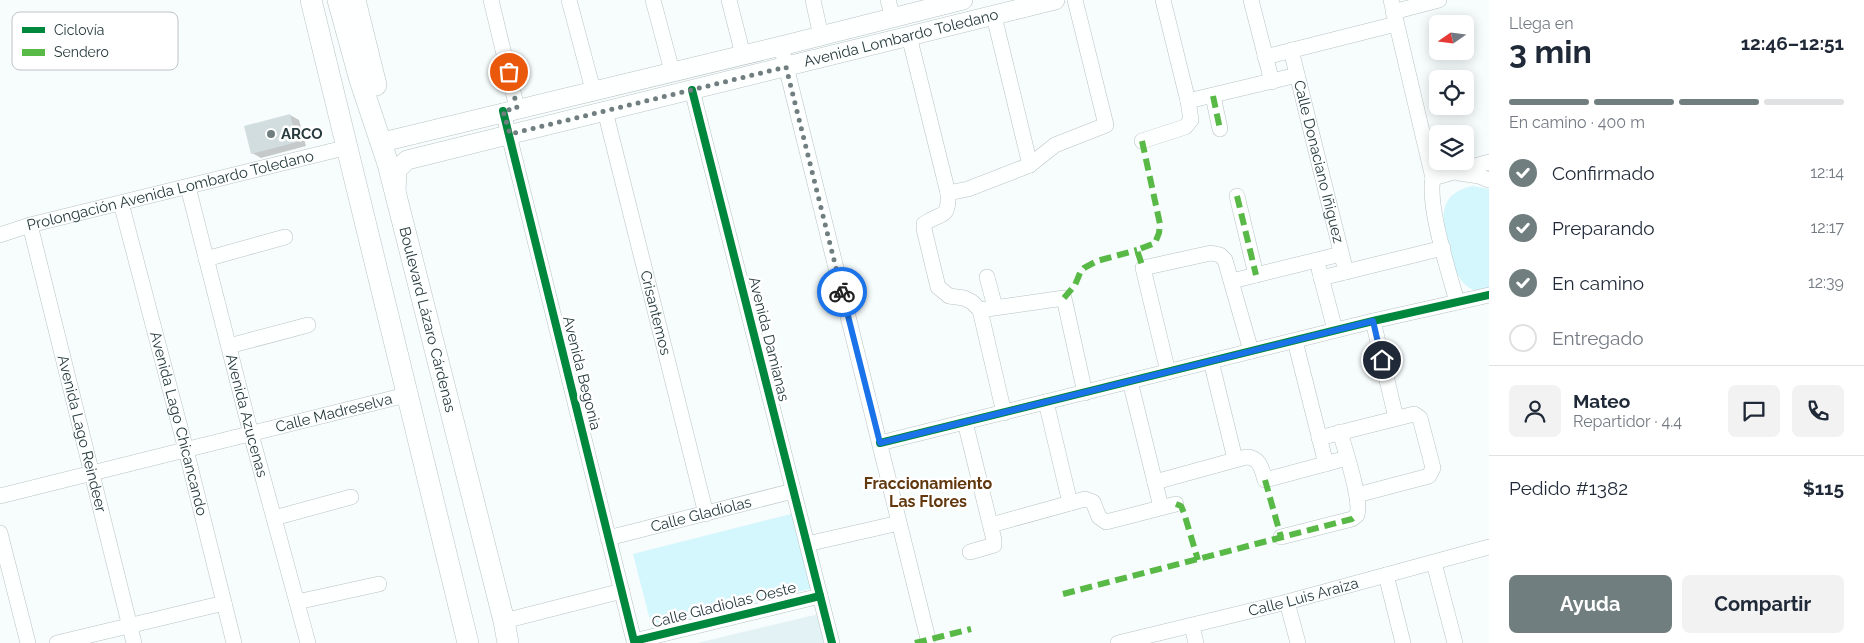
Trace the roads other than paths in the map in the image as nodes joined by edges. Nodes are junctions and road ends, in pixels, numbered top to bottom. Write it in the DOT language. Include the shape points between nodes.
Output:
graph roads {
  1 [pos="302,0"];
  2 [pos="311,0"];
  3 [pos="492,0"];
  4 [pos="569,0"];
  5 [pos="654,0"];
  6 [pos="729,0"];
  7 [pos="813,0"];
  8 [pos="963,0"];
  9 [pos="1055,0"];
  10 [pos="1076,0"];
  11 [pos="1163,0"];
  12 [pos="1251,0"];
  13 [pos="1439,0"];
  14 [pos="345,5"];
  15 [pos="890,9"];
  16 [pos="1393,12"];
  17 [pos="994,16"];
  18 [pos="821,36"];
  19 [pos="909,36"];
  20 [pos="781,46"];
  21 [pos="1291,50"];
  22 [pos="743,55"];
  23 [pos="1265,57"];
  24 [pos="786,67"];
  25 [pos="672,72"];
  26 [pos="1297,76"];
  27 [pos="1272,82"];
  28 [pos="592,90"];
  29 [pos="692,90"];
  30 [pos="1213,96"];
  31 [pos="1188,101"];
  32 [pos="510,110"];
  33 [pos="605,111"];
  34 [pos="1220,129"];
  35 [pos="510,134"];
  36 [pos="391,140"];
  37 [pos="1142,142"];
  38 [pos="340,150"];
  39 [pos="1489,162"];
  40 [pos="388,164"];
  41 [pos="1030,165"];
  42 [pos="1450,173"];
  43 [pos="1433,178"];
  44 [pos="1489,180"];
  45 [pos="355,184"];
  46 [pos="188,187"];
  47 [pos="948,193"];
  48 [pos="1237,196"];
  49 [pos="396,197"];
  50 [pos="121,203"];
  51 [pos="30,225"];
  52 [pos="0,234"];
  53 [pos="285,237"];
  54 [pos="1443,248"];
  55 [pos="1341,254"];
  56 [pos="206,259"];
  57 [pos="1317,261"];
  58 [pos="1346,272"];
  59 [pos="1256,275"];
  60 [pos="987,277"];
  61 [pos="1322,278"];
  62 [pos="1232,280"];
  63 [pos="1489,295"];
  64 [pos="1457,302"];
  65 [pos="995,307"];
  66 [pos="980,310"];
  67 [pos="1373,321"];
  68 [pos="308,325"];
  69 [pos="1335,330"];
  70 [pos="1295,341"];
  71 [pos="229,346"];
  72 [pos="1251,351"];
  73 [pos="1211,361"];
  74 [pos="1168,372"];
  75 [pos="1130,382"];
  76 [pos="1084,393"];
  77 [pos="406,395"];
  78 [pos="1046,402"];
  79 [pos="1004,413"];
  80 [pos="1396,418"];
  81 [pos="965,422"];
  82 [pos="1340,432"];
  83 [pos="251,434"];
  84 [pos="1319,438"];
  85 [pos="880,443"];
  86 [pos="186,450"];
  87 [pos="1346,458"];
  88 [pos="1235,460"];
  89 [pos="1326,464"];
  90 [pos="92,472"];
  91 [pos="1155,482"];
  92 [pos="793,491"];
  93 [pos="1357,495"];
  94 [pos="0,496"];
  95 [pos="351,497"];
  96 [pos="1070,503"];
  97 [pos="706,514"];
  98 [pos="274,518"];
  99 [pos="898,523"];
  100 [pos="991,525"];
  101 [pos="0,533"];
  102 [pos="1281,537"];
  103 [pos="608,538"];
  104 [pos="807,544"];
  105 [pos="1489,547"];
  106 [pos="970,552"];
  107 [pos="1434,563"];
  108 [pos="1386,575"];
  109 [pos="379,584"];
  110 [pos="622,591"];
  111 [pos="820,596"];
  112 [pos="297,602"];
  113 [pos="1287,602"];
  114 [pos="224,603"];
  115 [pos="504,621"];
  116 [pos="130,626"];
  117 [pos="1192,626"];
  118 [pos="928,639"];
  119 [pos="634,641"];
  120 [pos="28,643"];
  121 [pos="57,643"];
  122 [pos="134,643"];
  123 [pos="234,643"];
  124 [pos="308,643"];
  125 [pos="468,643"];
  126 [pos="508,643"];
  127 [pos="832,643"];
  128 [pos="1118,643"];
  129 [pos="1196,643"];
  130 [pos="1298,643"];
  131 [pos="1403,643"];
  132 [pos="1456,643"];
  1 -- 38 [label="highway"];
  2 -- 45 [label="highway"];
  3 -- 32 [label="street, Avenida Begonia"];
  4 -- 28 [label="street"];
  5 -- 25 [label="street"];
  6 -- 22 [label="street"];
  7 -- 18 [label="street"];
  8 -- 15 [label="main road, Avenida Lombardo Toledano"];
  9 -- 17 [label="main road, Avenida Lombardo Toledano"];
  10 -- 41 [label="street" via="1106,124 1055,145"];
  11 -- 31 [label="street"];
  12 -- 23 [label="street, Calle Donaciano Iñiguez"];
  13 -- 16 [label="street"];
  14 -- 36 [label="highway"];
  14 -- 40 [label="highway, Boulevard Lázaro Cárdenas" via="360,80"];
  15 -- 18 [label="main road, Avenida Lombardo Toledano"];
  16 -- 21 [label="street"];
  16 -- 43 [label="street"];
  17 -- 19 [label="main road, Avenida Lombardo Toledano"];
  17 -- 41 [label="street"];
  18 -- 20 [label="main road, Avenida Lombardo Toledano"];
  19 -- 24 [label="main road, Avenida Lombardo Toledano"];
  19 -- 47 [label="street"];
  20 -- 22 [label="main road, Avenida Lombardo Toledano"];
  20 -- 24 [label="street"];
  21 -- 23 [label="street"];
  21 -- 26 [label="street, Calle Donaciano Iñiguez"];
  22 -- 25 [label="main road, Avenida Lombardo Toledano"];
  23 -- 27 [label="street, Calle Donaciano Iñiguez"];
  24 -- 29 [label="main road, Avenida Lombardo Toledano"];
  24 -- 85 [label="street"];
  25 -- 28 [label="main road, Avenida Lombardo Toledano"];
  26 -- 27 [label="street"];
  26 -- 55 [label="street, Calle Donaciano Iñiguez"];
  27 -- 30 [label="street"];
  28 -- 32 [label="main road, Avenida Lombardo Toledano"];
  29 -- 33 [label="main road, Avenida Lombardo Toledano"];
  29 -- 92 [label="street, Avenida Damianas"];
  30 -- 31 [label="street"];
  30 -- 34 [label="street"];
  31 -- 37 [label="street" via="1191,120 1185,127"];
  32 -- 35 [label="street, Avenida Begonia"];
  32 -- 36 [label="main road, Avenida Lombardo Toledano"];
  33 -- 35 [label="main road, Avenida Lombardo Toledano"];
  33 -- 97 [label="street, Crisantemos"];
  35 -- 49 [label="main road, Avenida Lombardo Toledano" via="407,160 397,170"];
  35 -- 103 [label="street, Avenida Begonia"];
  36 -- 40 [label="highway"];
  38 -- 45 [label="highway"];
  38 -- 46 [label="street, Prolongación Avenida Lombardo Toledano"];
  39 -- 42 [label="street"];
  40 -- 49 [label="highway, Boulevard Lázaro Cárdenas"];
  41 -- 47 [label="street" via="968,189"];
  42 -- 43 [label="street"];
  42 -- 44 [label="street"];
  43 -- 54 [label="street" via="1435,215"];
  45 -- 77 [label="highway"];
  46 -- 50 [label="street, Prolongación Avenida Lombardo Toledano"];
  46 -- 56 [label="street, Avenida Azucenas"];
  47 -- 66 [label="street" via="946,211 924,224 938,287 949,296 972,302"];
  48 -- 59 [label="street"];
  49 -- 115 [label="highway, Boulevard Lázaro Cárdenas"];
  50 -- 51 [label="street, Prolongación Avenida Lombardo Toledano"];
  50 -- 86 [label="street, Avenida Lago Chicancando"];
  51 -- 52 [label="street, Prolongación Avenida Lombardo Toledano"];
  51 -- 90 [label="street, Avenida Lago Reindeer"];
  53 -- 56 [label="street"];
  54 -- 58 [label="street"];
  54 -- 64 [label="street"];
  55 -- 57 [label="street"];
  55 -- 58 [label="street, Calle Donaciano Iñiguez"];
  56 -- 71 [label="street, Avenida Azucenas"];
  57 -- 59 [label="street"];
  57 -- 61 [label="street, Calle Donaciano Iñiguez"];
  58 -- 61 [label="street"];
  59 -- 62 [label="street"];
  60 -- 65 [label="street"];
  61 -- 69 [label="street, Calle Donaciano Iñiguez"];
  62 -- 72 [label="street"];
  62 -- 74 [label="street" via="1225,260 1211,253 1144,268"];
  63 -- 64 [label="street"];
  64 -- 67 [label="street"];
  65 -- 66 [label="street"];
  65 -- 76 [label="street" via="1064,298"];
  66 -- 79 [label="street"];
  67 -- 69 [label="street"];
  67 -- 80 [label="street"];
  68 -- 71 [label="street"];
  69 -- 70 [label="street"];
  70 -- 72 [label="street"];
  70 -- 84 [label="street"];
  71 -- 83 [label="street, Avenida Azucenas"];
  72 -- 73 [label="street"];
  73 -- 74 [label="street"];
  73 -- 88 [label="street"];
  74 -- 75 [label="street"];
  75 -- 76 [label="street"];
  75 -- 91 [label="street"];
  76 -- 78 [label="street"];
  77 -- 83 [label="street, Calle Madreselva"];
  77 -- 125 [label="highway"];
  78 -- 79 [label="street"];
  78 -- 96 [label="street"];
  79 -- 81 [label="street"];
  80 -- 82 [label="street"];
  80 -- 93 [label="street" via="1414,414 1420,418 1432,464 1431,473 1425,478"];
  81 -- 85 [label="street"];
  81 -- 100 [label="street"];
  82 -- 84 [label="street"];
  82 -- 87 [label="street"];
  83 -- 86 [label="street, Calle Madreselva"];
  83 -- 98 [label="street, Avenida Azucenas"];
  84 -- 89 [label="street"];
  85 -- 99 [label="street"];
  86 -- 90 [label="street, Calle Madreselva"];
  86 -- 114 [label="street, Avenida Lago Chicancando"];
  87 -- 89 [label="street"];
  87 -- 93 [label="street"];
  88 -- 89 [label="street" via="1254,458 1261,466 1265,480"];
  88 -- 91 [label="street"];
  90 -- 94 [label="street, Calle Madreselva"];
  90 -- 116 [label="street, Avenida Lago Reindeer"];
  91 -- 96 [label="street" via="1168,506 1111,521 1102,520 1092,502 1085,499"];
  92 -- 97 [label="street, Calle Gladiolas"];
  92 -- 104 [label="street, Avenida Damianas"];
  93 -- 102 [label="street" via="1359,510 1352,519"];
  95 -- 98 [label="street"];
  96 -- 100 [label="street"];
  97 -- 103 [label="street, Calle Gladiolas"];
  98 -- 112 [label="street, Avenida Azucenas"];
  99 -- 104 [label="street"];
  99 -- 118 [label="street"];
  100 -- 106 [label="street" via="994,545"];
  101 -- 120 [label="street"];
  103 -- 110 [label="street, Avenida Begonia"];
  104 -- 111 [label="street, Avenida Damianas"];
  105 -- 107 [label="street, Calle Luis Araiza"];
  107 -- 108 [label="street, Calle Luis Araiza"];
  107 -- 132 [label="street"];
  108 -- 113 [label="street, Calle Luis Araiza"];
  108 -- 131 [label="street"];
  109 -- 112 [label="street"];
  110 -- 115 [label="street"];
  110 -- 119 [label="street, Avenida Begonia"];
  111 -- 119 [label="street, Calle Gladiolas Oeste"];
  111 -- 127 [label="street, Avenida Damianas"];
  112 -- 124 [label="street, Avenida Azucenas"];
  113 -- 117 [label="street, Calle Luis Araiza"];
  113 -- 130 [label="street"];
  114 -- 116 [label="street"];
  114 -- 123 [label="street, Avenida Lago Chicancando"];
  115 -- 126 [label="highway, Boulevard Lázaro Cárdenas"];
  116 -- 121 [label="street"];
  116 -- 122 [label="street, Avenida Lago Reindeer"];
  117 -- 128 [label="street, Calle Luis Araiza"];
  117 -- 129 [label="street"];
}
